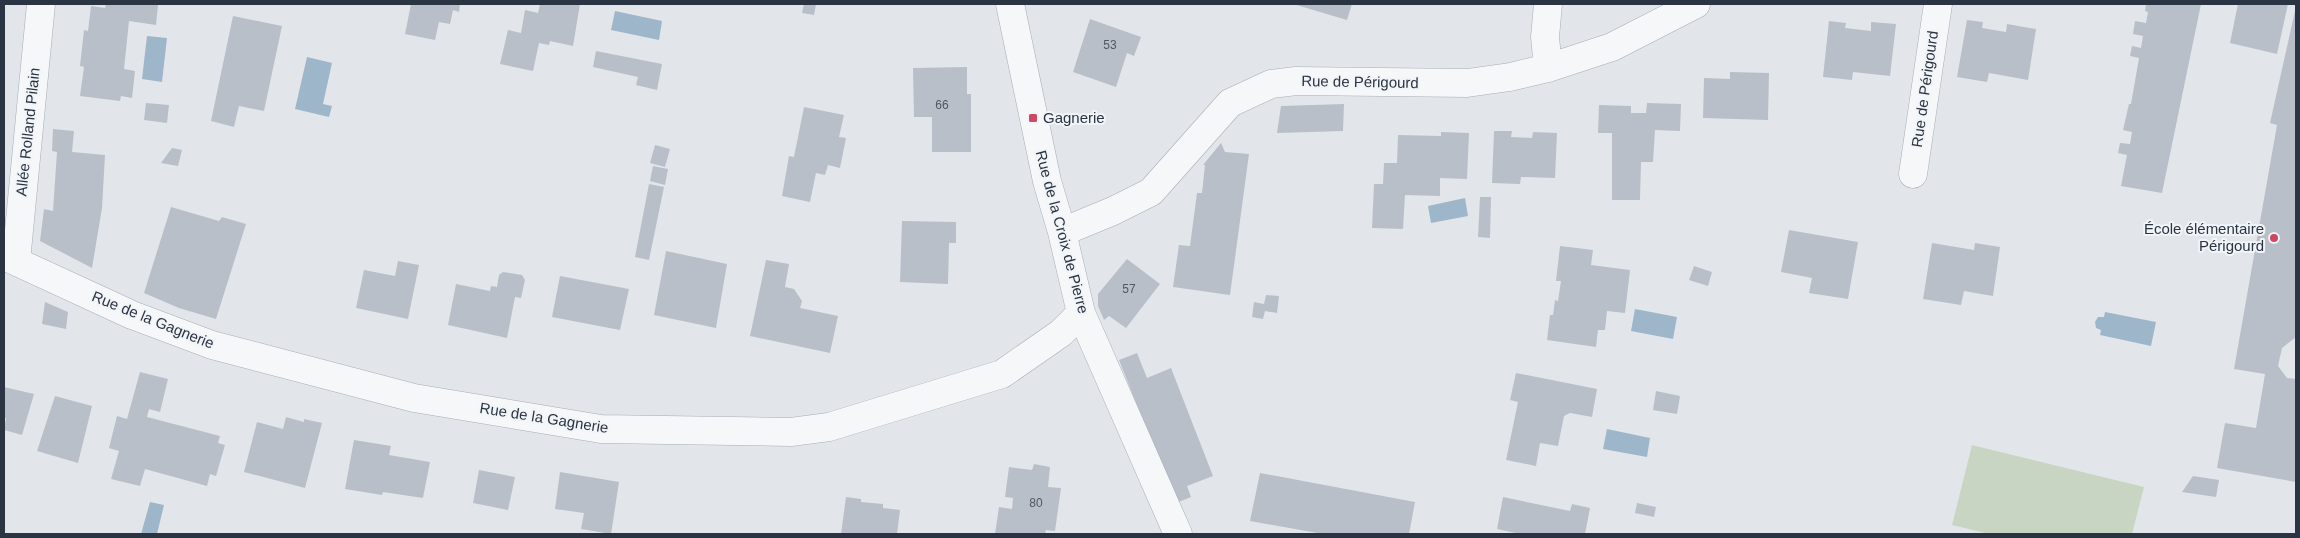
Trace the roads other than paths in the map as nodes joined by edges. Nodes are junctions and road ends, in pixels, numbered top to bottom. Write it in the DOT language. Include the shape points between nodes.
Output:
graph roads {
  1 [pos="41,4"];
  2 [pos="1010,4"];
  3 [pos="1548,4"];
  4 [pos="1696,4"];
  5 [pos="1938,4"];
  6 [pos="1548,68"];
  7 [pos="1912,174"];
  8 [pos="1062,232"];
  9 [pos="10,258"];
  10 [pos="1081,313"];
  11 [pos="1178,534"];
  1 -- 9 [label="street, Allée Rolland Pilain"];
  2 -- 8 [label="street, Rue de la Croix de Pierre" via="1047,181"];
  3 -- 6 [label="street" via="1545,37"];
  4 -- 6 [label="street, Rue de Périgourd" via="1612,47"];
  5 -- 7 [label="street, Rue de Périgourd"];
  6 -- 8 [label="street, Rue de Périgourd" via="1468,83 1296,81 1271,84 1230,103 1151,192"];
  8 -- 10 [label="street, Rue de la Croix de Pierre"];
  9 -- 10 [label="street, Rue de la Gagnerie" via="132,315 212,345 414,398 601,429 791,432 829,428 1002,374 1061,333"];
  10 -- 11 [label="street, Rue de la Croix de Pierre"];
}
